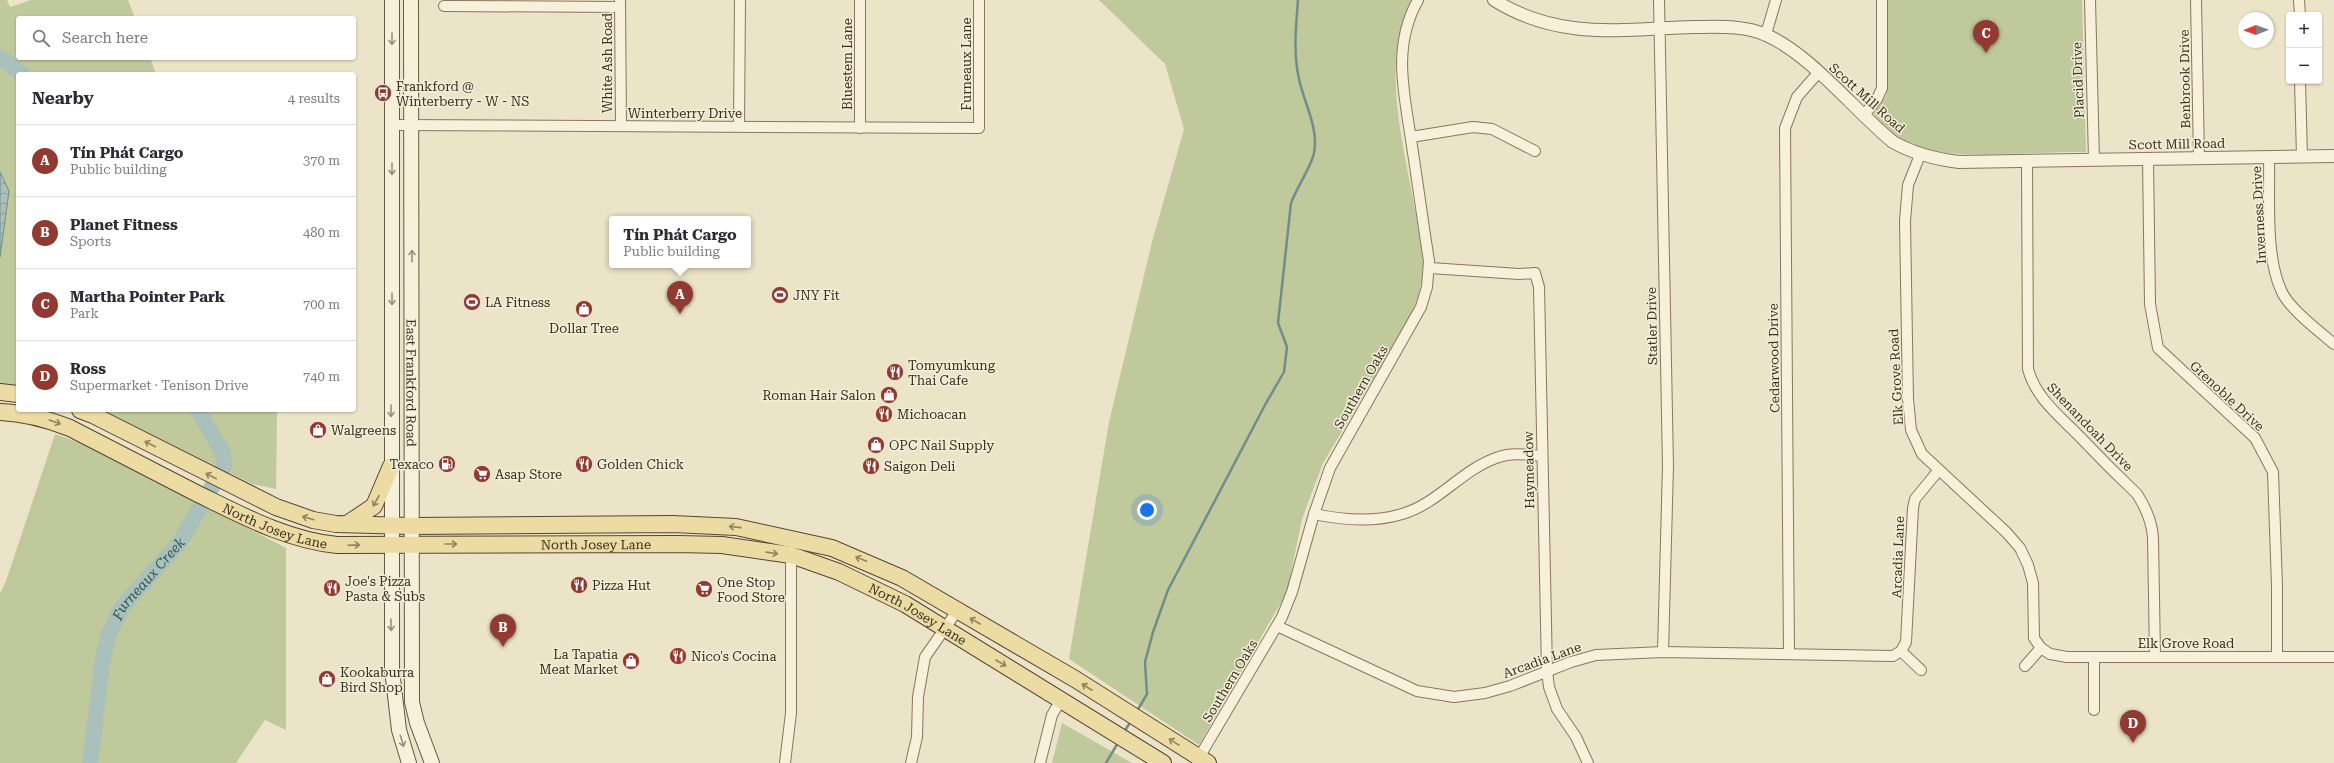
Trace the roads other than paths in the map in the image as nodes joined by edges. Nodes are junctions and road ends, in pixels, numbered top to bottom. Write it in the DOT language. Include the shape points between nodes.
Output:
graph roads {
  1 [pos="392,0"];
  2 [pos="410,0"];
  3 [pos="740,0"];
  4 [pos="860,0"];
  5 [pos="979,0"];
  6 [pos="1418,0"];
  7 [pos="1494,0"];
  8 [pos="1659,0"];
  9 [pos="1776,0"];
  10 [pos="1882,0"];
  11 [pos="2090,0"];
  12 [pos="2196,0"];
  13 [pos="2299,0"];
  14 [pos="620,3"];
  15 [pos="444,6"];
  16 [pos="2300,12"];
  17 [pos="1659,28"];
  18 [pos="1766,34"];
  19 [pos="1818,73"];
  20 [pos="2300,84"];
  21 [pos="1864,115"];
  22 [pos="392,125"];
  23 [pos="411,126"];
  24 [pos="621,126"];
  25 [pos="740,126"];
  26 [pos="860,128"];
  27 [pos="979,128"];
  28 [pos="1411,137"];
  29 [pos="1535,151"];
  30 [pos="1920,155"];
  31 [pos="2334,156"];
  32 [pos="2270,157"];
  33 [pos="2302,157"];
  34 [pos="2199,158"];
  35 [pos="2148,159"];
  36 [pos="2094,160"];
  37 [pos="2027,161"];
  38 [pos="1430,268"];
  39 [pos="392,323"];
  40 [pos="412,323"];
  41 [pos="2334,344"];
  42 [pos="0,392"];
  43 [pos="16,394"];
  44 [pos="16,411"];
  45 [pos="0,412"];
  46 [pos="22,412"];
  47 [pos="85,412"];
  48 [pos="1542,456"];
  49 [pos="391,466"];
  50 [pos="1938,471"];
  51 [pos="1314,514"];
  52 [pos="346,524"];
  53 [pos="391,524"];
  54 [pos="673,524"];
  55 [pos="411,526"];
  56 [pos="390,544"];
  57 [pos="412,544"];
  58 [pos="678,544"];
  59 [pos="791,555"];
  60 [pos="957,611"];
  61 [pos="1277,626"];
  62 [pos="943,629"];
  63 [pos="2041,648"];
  64 [pos="1901,651"];
  65 [pos="1663,652"];
  66 [pos="1789,654"];
  67 [pos="2155,656"];
  68 [pos="2094,657"];
  69 [pos="2277,657"];
  70 [pos="2334,657"];
  71 [pos="2025,666"];
  72 [pos="1921,670"];
  73 [pos="1547,671"];
  74 [pos="1062,698"];
  75 [pos="2094,710"];
  76 [pos="416,716"];
  77 [pos="397,718"];
  78 [pos="1201,761"];
  79 [pos="409,763"];
  80 [pos="432,763"];
  81 [pos="785,763"];
  82 [pos="911,763"];
  83 [pos="1040,763"];
  84 [pos="1163,763"];
  85 [pos="1588,763"];
  1 -- 22 [label="main road, East Frankford Road, one-way"];
  2 -- 23 [label="main road, East Frankford Road"];
  3 -- 25 [label="street"];
  4 -- 26 [label="street, Bluestem Lane"];
  5 -- 27 [label="street, Furneaux Lane"];
  6 -- 28 [label="street, Southern Oaks" via="1402,42 1403,97"];
  7 -- 17 [label="street, Scott Mill Road" via="1526,17 1570,29"];
  8 -- 17 [label="street, Statler Drive"];
  9 -- 18 [label="street"];
  10 -- 21 [label="street" via="1882,88"];
  11 -- 36 [label="street, Placid Drive"];
  12 -- 34 [label="street, Benbrook Drive"];
  13 -- 16 [label="street"];
  14 -- 15 [label="street"];
  14 -- 24 [label="street, White Ash Road"];
  17 -- 18 [label="street, Scott Mill Road" via="1721,27"];
  17 -- 65 [label="street, Statler Drive" via="1668,466"];
  18 -- 19 [label="street, Scott Mill Road"];
  19 -- 21 [label="street, Scott Mill Road"];
  19 -- 66 [label="street, Cedarwood Drive" via="1797,97 1785,128"];
  20 -- 33 [label="street"];
  21 -- 30 [label="street, Scott Mill Road" via="1893,142"];
  22 -- 23 [label="street, Winterberry Drive"];
  22 -- 39 [label="main road, East Frankford Road, one-way"];
  23 -- 24 [label="street, Winterberry Drive"];
  40 -- 23 [label="main road, East Frankford Road, one-way"];
  24 -- 25 [label="street, Winterberry Drive"];
  25 -- 26 [label="street, Winterberry Drive"];
  26 -- 27 [label="street, Winterberry Drive"];
  28 -- 29 [label="street" via="1473,127 1492,129"];
  28 -- 38 [label="street, Southern Oaks"];
  30 -- 37 [label="street, Scott Mill Road" via="1959,162"];
  30 -- 50 [label="street, Elk Grove Road" via="1908,185 1904,221 1908,399 1911,430 1918,446"];
  31 -- 33 [label="street, Scott Mill Road"];
  32 -- 33 [label="street, Scott Mill Road"];
  32 -- 34 [label="street, Scott Mill Road"];
  32 -- 41 [label="street, Inverness Drive" via="2272,260 2281,291 2290,303"];
  34 -- 35 [label="street, Scott Mill Road"];
  35 -- 36 [label="street, Scott Mill Road"];
  35 -- 69 [label="street, Grenoble Drive" via="2150,304 2158,348 2255,438 2273,472"];
  36 -- 37 [label="street, Scott Mill Road"];
  37 -- 67 [label="street, Shenandoah Drive" via="2028,369 2042,399 2145,505 2153,538"];
  38 -- 48 [label="street, Haymeadow" via="1535,273 1539,287"];
  38 -- 51 [label="street, Southern Oaks" via="1425,294 1416,318 1330,468"];
  39 -- 40 [label="main road"];
  39 -- 49 [label="main road, East Frankford Road, one-way"];
  40 -- 55 [label="main road, East Frankford Road"];
  42 -- 43 [label="main road"];
  44 -- 45 [label="main road, North Josey Lane"];
  46 -- 56 [label="main road, North Josey Lane, one-way" via="70,428 228,509 285,535 337,545"];
  52 -- 47 [label="main road, North Josey Lane, one-way" via="313,520 276,507"];
  48 -- 51 [label="street" via="1500,456 1422,505 1403,514 1382,518 1340,519"];
  48 -- 73 [label="street, Haymeadow"];
  49 -- 52 [label="main road, one-way" via="374,506"];
  49 -- 53 [label="main road, East Frankford Road"];
  50 -- 63 [label="street, Elk Grove Road" via="2006,532 2020,548 2031,575 2034,638"];
  50 -- 64 [label="street, Arcadia Lane" via="1916,499 1913,508 1910,526 1911,564 1907,632"];
  51 -- 61 [label="street, Southern Oaks" via="1292,592"];
  52 -- 53 [label="main road, North Josey Lane"];
  53 -- 55 [label="main road, North Josey Lane"];
  53 -- 56 [label="main road, East Frankford Road"];
  54 -- 55 [label="main road, North Josey Lane"];
  54 -- 58 [label="main road"];
  60 -- 54 [label="main road, North Josey Lane, one-way" via="883,568 832,548 736,527"];
  55 -- 57 [label="main road, East Frankford Road"];
  56 -- 57 [label="main road, North Josey Lane"];
  56 -- 77 [label="main road, East Frankford Road, one-way" via="392,670"];
  57 -- 58 [label="main road, North Josey Lane, one-way"];
  57 -- 76 [label="main road, East Frankford Road" via="412,694"];
  58 -- 59 [label="main road, North Josey Lane, one-way" via="722,545"];
  59 -- 62 [label="main road, North Josey Lane" via="838,572 884,593"];
  59 -- 81 [label="street" via="791,713"];
  60 -- 62 [label="street"];
  78 -- 60 [label="main road, North Josey Lane, one-way" via="1075,678"];
  61 -- 73 [label="street, Arcadia Lane" via="1388,679 1428,694 1454,697 1485,692"];
  61 -- 78 [label="street, Southern Oaks"];
  62 -- 74 [label="main road, North Josey Lane, one-way"];
  62 -- 82 [label="street" via="925,657 921,674 917,737"];
  63 -- 68 [label="street, Elk Grove Road" via="2057,656"];
  63 -- 71 [label="street"];
  64 -- 66 [label="street, Arcadia Lane" via="1893,656"];
  64 -- 72 [label="street"];
  65 -- 66 [label="street, Arcadia Lane"];
  65 -- 73 [label="street, Arcadia Lane" via="1596,655"];
  67 -- 68 [label="street, Elk Grove Road"];
  67 -- 69 [label="street, Elk Grove Road"];
  68 -- 75 [label="street"];
  69 -- 70 [label="street, Elk Grove Road"];
  73 -- 85 [label="street, Haymeadow" via="1549,687 1557,710 1576,737"];
  74 -- 83 [label="street" via="1052,716"];
  74 -- 84 [label="main road, North Josey Lane"];
  76 -- 77 [label="main road"];
  76 -- 80 [label="main road, East Frankford Road"];
  77 -- 79 [label="main road, East Frankford Road, one-way"];
}
